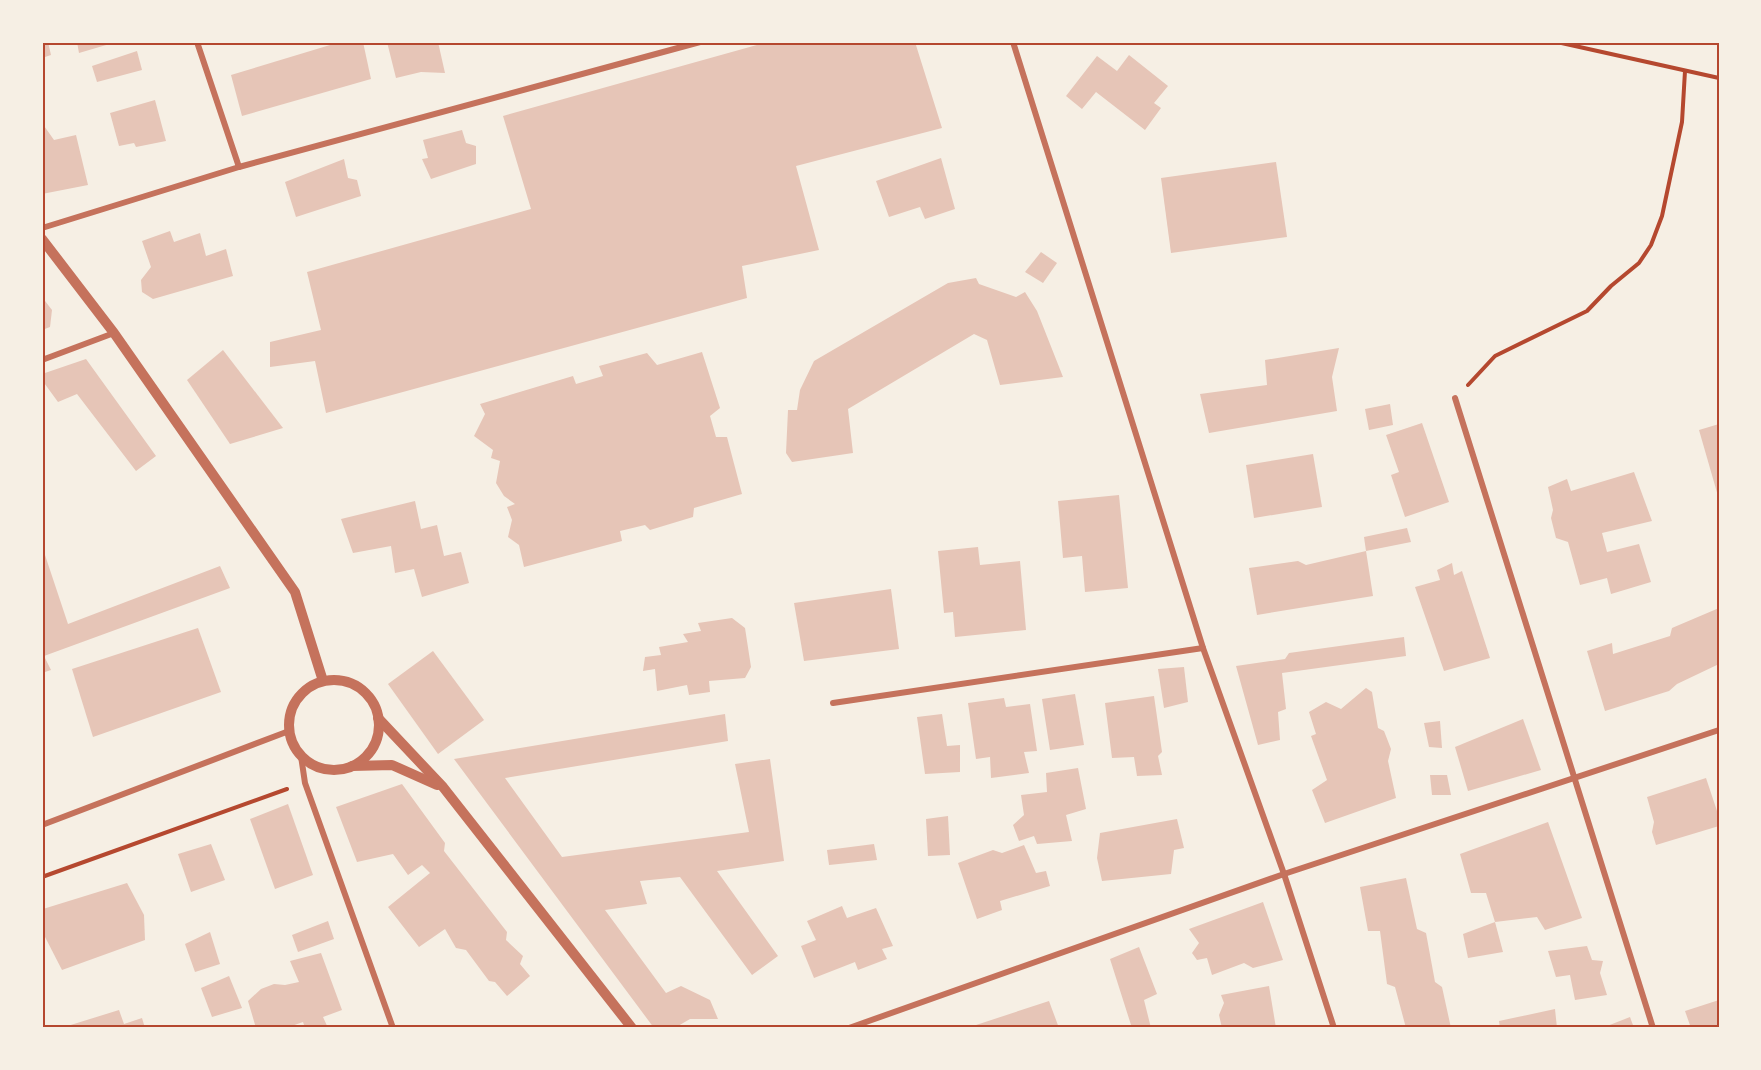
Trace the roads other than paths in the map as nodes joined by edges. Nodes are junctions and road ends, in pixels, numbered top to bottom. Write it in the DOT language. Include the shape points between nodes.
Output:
graph roads {
  1 [pos="197,42"];
  2 [pos="700,42"];
  3 [pos="1013,42"];
  4 [pos="239,167"];
  5 [pos="42,228"];
  6 [pos="42,239"];
  7 [pos="114,333"];
  8 [pos="42,360"];
  9 [pos="1455,399"];
  10 [pos="1203,648"];
  11 [pos="323,681"];
  12 [pos="833,703"];
  13 [pos="378,718"];
  14 [pos="1719,730"];
  15 [pos="289,731"];
  16 [pos="301,756"];
  17 [pos="352,766"];
  18 [pos="1575,776"];
  19 [pos="443,787"];
  20 [pos="42,825"];
  21 [pos="1284,874"];
  22 [pos="393,1028"];
  23 [pos="633,1028"];
  24 [pos="849,1028"];
  25 [pos="1334,1028"];
  26 [pos="1653,1028"];
  1 -- 4 [label="street"];
  2 -- 4 [label="street"];
  3 -- 10 [label="street"];
  4 -- 5 [label="street"];
  6 -- 7 [label="street"];
  7 -- 8 [label="street"];
  7 -- 11 [label="street" via="295,592"];
  9 -- 18 [label="street"];
  10 -- 12 [label="street"];
  10 -- 21 [label="street"];
  11 -- 13 [label="street" via="349,682 360,688 372,702"];
  11 -- 15 [label="street" via="306,690 293,705"];
  13 -- 17 [label="street" via="374,746"];
  13 -- 19 [label="street"];
  14 -- 18 [label="street"];
  15 -- 16 [label="street"];
  15 -- 20 [label="street"];
  16 -- 17 [label="street" via="326,769"];
  16 -- 22 [label="street" via="305,783"];
  17 -- 19 [label="street" via="392,765"];
  18 -- 21 [label="street"];
  18 -- 26 [label="street"];
  19 -- 23 [label="street"];
  21 -- 24 [label="street"];
  21 -- 25 [label="street"];
}
